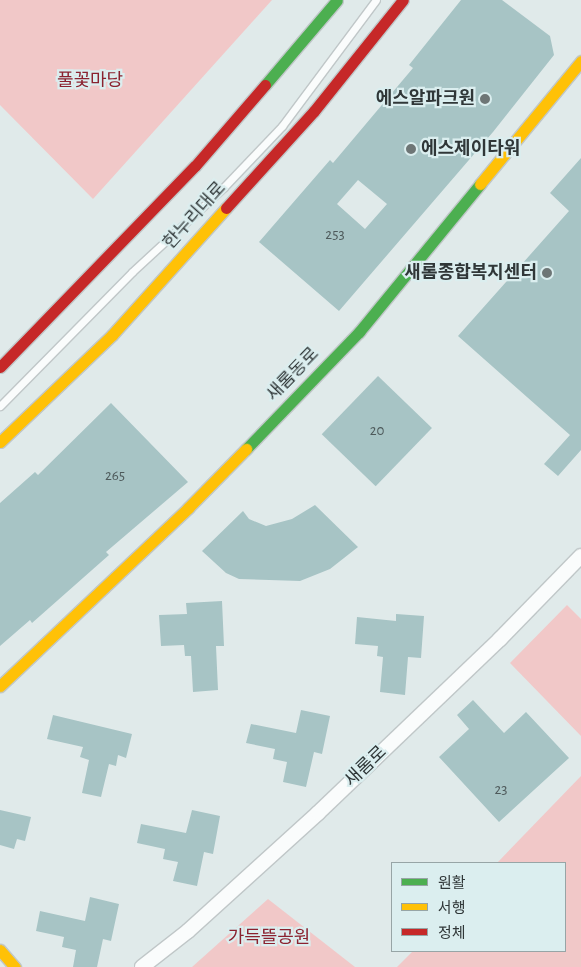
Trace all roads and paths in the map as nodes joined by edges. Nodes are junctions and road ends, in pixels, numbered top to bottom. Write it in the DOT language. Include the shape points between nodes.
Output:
graph roads {
  1 [pos="337,0"];
  2 [pos="376,0"];
  3 [pos="403,0"];
  4 [pos="581,61"];
  5 [pos="0,367"];
  6 [pos="0,406"];
  7 [pos="0,442"];
  8 [pos="581,556"];
  9 [pos="0,686"];
  10 [pos="0,950"];
  11 [pos="14,967"];
  12 [pos="142,967"];
  1 -- 5 [label="street, 한누리대로" via="195,166"];
  2 -- 6 [label="lane" via="276,132 224,188 132,272"];
  3 -- 7 [label="street, 한누리대로" via="314,112 112,335"];
  4 -- 9 [label="street, 새롬동로" via="358,332 188,508"];
  8 -- 12 [label="street, 새롬로" via="500,639 318,813 188,931"];
  10 -- 11 [label="street"];
}
